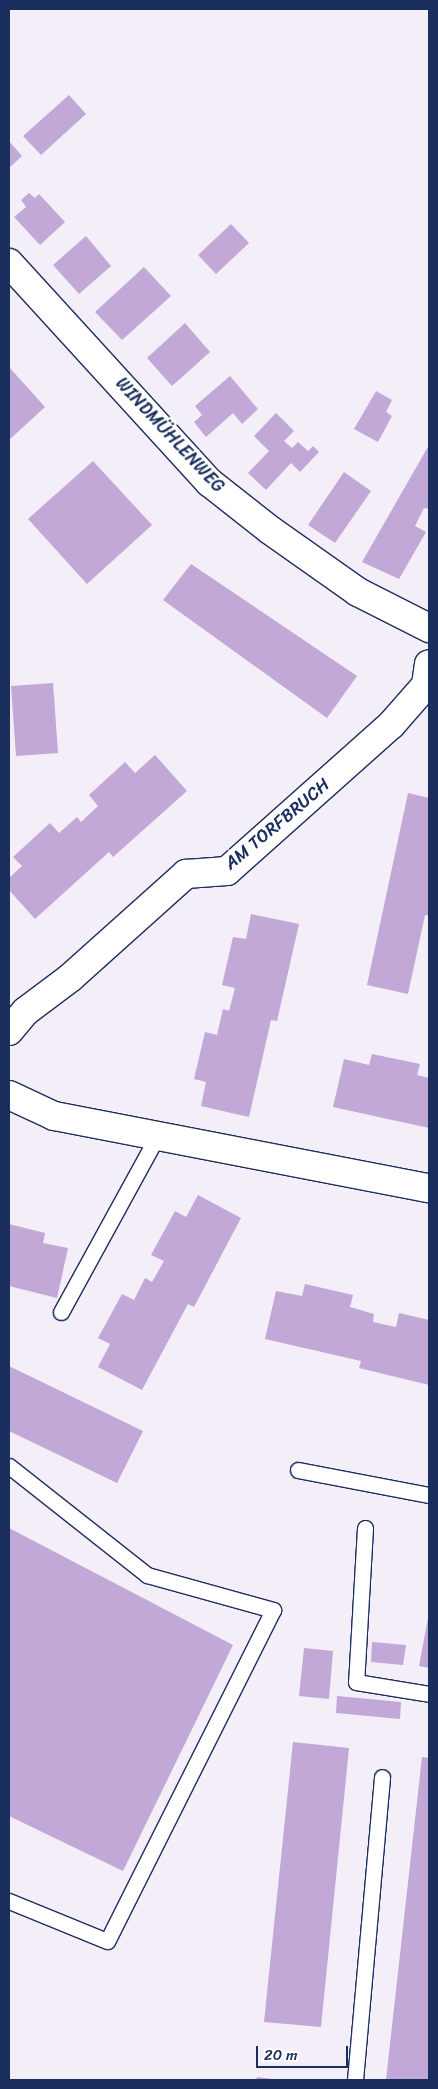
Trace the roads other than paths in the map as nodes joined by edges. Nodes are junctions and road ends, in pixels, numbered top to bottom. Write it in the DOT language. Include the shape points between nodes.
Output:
graph roads {
  1 [pos="9,263"];
  2 [pos="429,628"];
  3 [pos="429,664"];
  4 [pos="9,1031"];
  5 [pos="9,1095"];
  6 [pos="158,1136"];
  7 [pos="429,1188"];
  8 [pos="61,1312"];
  9 [pos="9,1466"];
  10 [pos="298,1470"];
  11 [pos="429,1496"];
  12 [pos="365,1528"];
  13 [pos="429,1694"];
  14 [pos="382,1777"];
  15 [pos="9,1901"];
  16 [pos="355,2080"];
  1 -- 2 [label="street, WINDMÜHLENWEG" via="209,482 358,592"];
  3 -- 4 [label="street, AM TORFBRUCH" via="426,685 391,725 227,871 186,874 70,978 26,1011"];
  5 -- 6 [label="street" via="54,1116"];
  6 -- 7 [label="street"];
  6 -- 8 [label="lane"];
  9 -- 15 [label="lane" via="147,1575 273,1610 107,1941"];
  10 -- 11 [label="lane"];
  12 -- 13 [label="lane" via="356,1682"];
  14 -- 16 [label="lane"];
}
